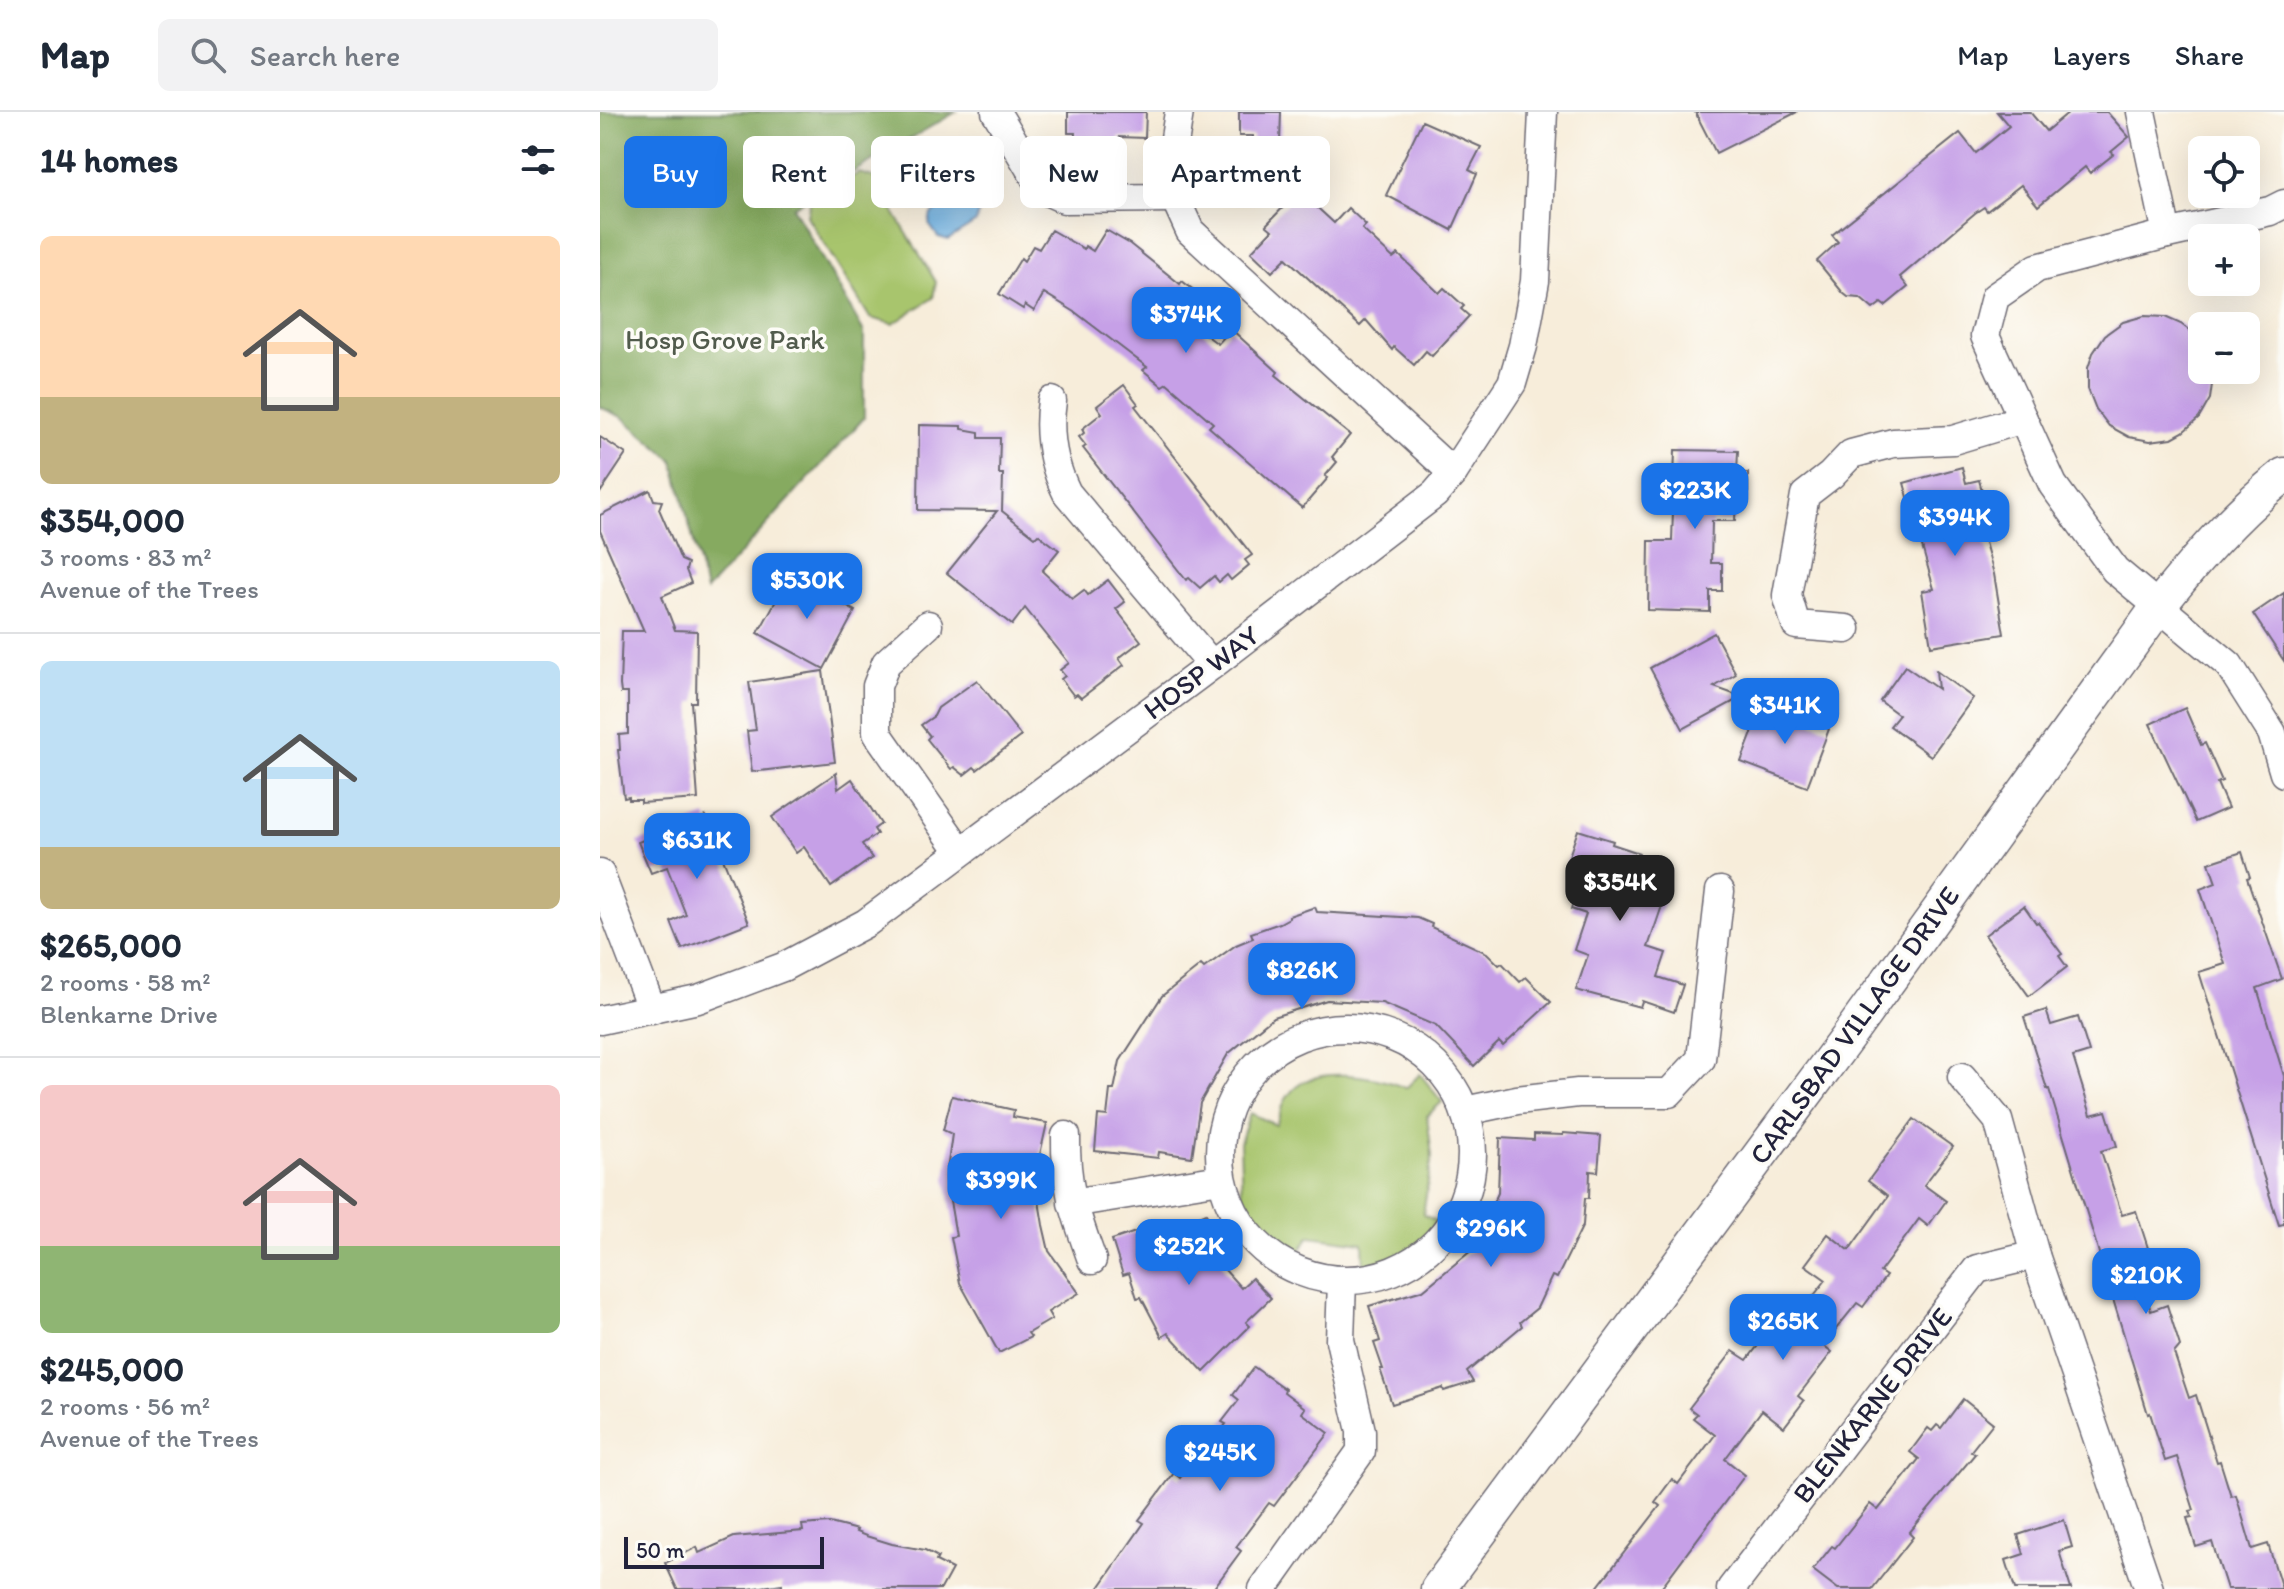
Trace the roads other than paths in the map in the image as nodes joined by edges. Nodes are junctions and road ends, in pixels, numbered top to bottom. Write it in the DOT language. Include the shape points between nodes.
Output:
graph roads {
  1 [pos="996,112"];
  2 [pos="1179,112"];
  3 [pos="1543,112"];
  4 [pos="2141,112"];
  5 [pos="1175,136"];
  6 [pos="1143,198"];
  7 [pos="2284,204"];
  8 [pos="1180,208"];
  9 [pos="2167,234"];
  10 [pos="1052,401"];
  11 [pos="2023,419"];
  12 [pos="1453,473"];
  13 [pos="2284,475"];
  14 [pos="2159,606"];
  15 [pos="928,625"];
  16 [pos="1846,629"];
  17 [pos="1212,665"];
  18 [pos="2278,729"];
  19 [pos="2284,773"];
  20 [pos="960,851"];
  21 [pos="600,874"];
  22 [pos="1720,891"];
  23 [pos="652,1010"];
  24 [pos="600,1020"];
  25 [pos="1962,1077"];
  26 [pos="1465,1111"];
  27 [pos="1066,1136"];
  28 [pos="1221,1179"];
  29 [pos="1072,1203"];
  30 [pos="2035,1255"];
  31 [pos="1092,1260"];
  32 [pos="1342,1280"];
  33 [pos="1263,1589"];
  34 [pos="1438,1589"];
  35 [pos="1731,1589"];
  36 [pos="2149,1589"];
  1 -- 6 [label="street" via="1042,189 1064,199"];
  2 -- 5 [label="street"];
  3 -- 12 [label="street, HOSP WAY" via="1535,281 1523,346 1512,383"];
  4 -- 9 [label="street"];
  7 -- 9 [label="street"];
  8 -- 12 [label="street" via="1190,231"];
  9 -- 11 [label="street" via="2037,268 1995,297 1985,336"];
  10 -- 17 [label="street" via="1049,434 1055,469 1067,493"];
  11 -- 14 [label="street" via="2053,485 2115,570"];
  11 -- 16 [label="street" via="1953,440 1893,443 1851,454 1805,495 1787,595 1796,625"];
  12 -- 17 [label="street, HOSP WAY" via="1435,494"];
  13 -- 14 [label="main road, CARLSBAD VILLAGE DRIVE" via="2225,528"];
  14 -- 18 [label="street" via="2229,665"];
  14 -- 34 [label="main road, CARLSBAD VILLAGE DRIVE" via="1840,1048"];
  15 -- 20 [label="street" via="886,663 877,686 877,733"];
  17 -- 20 [label="street, HOSP WAY"];
  18 -- 19 [label="street"];
  20 -- 23 [label="street, HOSP WAY" via="866,923 783,967"];
  21 -- 23 [label="street"];
  22 -- 26 [label="street" via="1701,1059 1669,1093 1578,1093"];
  23 -- 24 [label="street, HOSP WAY"];
  25 -- 30 [label="street" via="1998,1120"];
  26 -- 28 [label="street" via="1450,1082 1430,1060 1399,1039 1366,1029 1317,1031 1272,1051 1240,1084 1222,1126"];
  26 -- 32 [label="street" via="1472,1138 1470,1182 1448,1229 1429,1250 1401,1268"];
  27 -- 29 [label="street" via="1065,1171"];
  28 -- 29 [label="street"];
  28 -- 32 [label="street" via="1240,1225 1261,1248 1282,1264"];
  29 -- 31 [label="street"];
  30 -- 35 [label="street, BLENKARNE DRIVE" via="1977,1269"];
  30 -- 36 [label="street"];
  32 -- 33 [label="street" via="1340,1340 1361,1451"];
}
